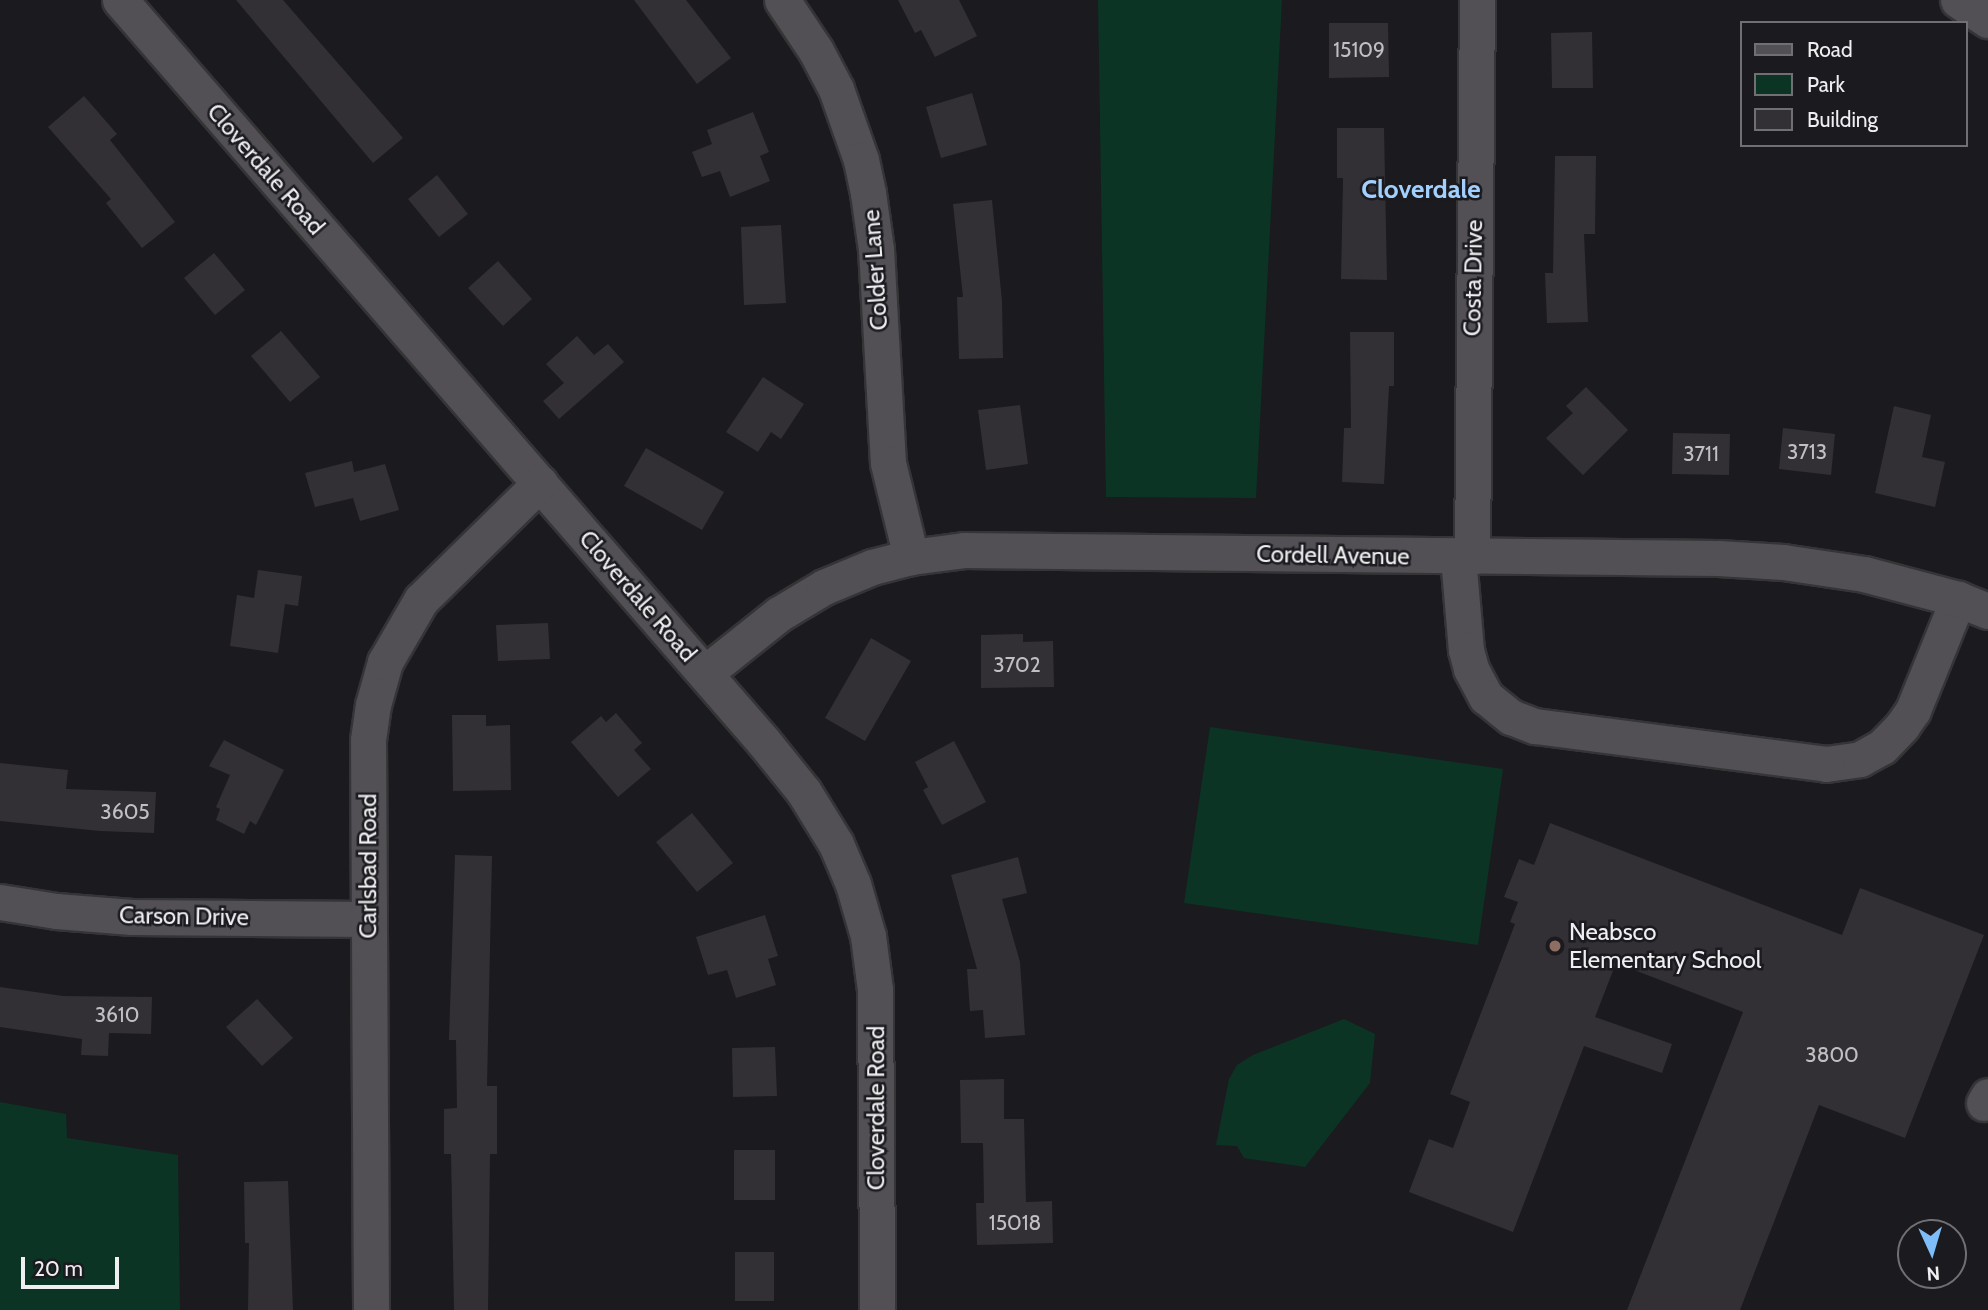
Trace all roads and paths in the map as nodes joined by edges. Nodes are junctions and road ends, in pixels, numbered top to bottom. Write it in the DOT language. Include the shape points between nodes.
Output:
graph roads {
  1 [pos="120,0"];
  2 [pos="782,0"];
  3 [pos="1477,0"];
  4 [pos="1958,0"];
  5 [pos="1988,20"];
  6 [pos="540,483"];
  7 [pos="911,557"];
  8 [pos="1465,557"];
  9 [pos="1973,605"];
  10 [pos="705,673"];
  11 [pos="0,902"];
  12 [pos="368,919"];
  13 [pos="372,1310"];
  14 [pos="877,1310"];
  1 -- 6 [label="street, Cloverdale Road"];
  2 -- 7 [label="street, Colder Lane" via="836,89 863,171 876,249 888,463"];
  3 -- 8 [label="street, Costa Drive"];
  4 -- 5 [label="street"];
  6 -- 10 [label="street, Cloverdale Road"];
  6 -- 12 [label="street, Carlsbad Road" via="421,600 385,662 368,740"];
  7 -- 8 [label="street, Cordell Avenue" via="964,550"];
  7 -- 10 [label="street, Cordell Avenue" via="824,587 779,614"];
  8 -- 9 [label="street, Cordell Avenue" via="1783,562 1864,574"];
  8 -- 9 [label="street, Costa Drive" via="1466,650 1471,669 1486,697 1511,717 1535,726 1826,764 1860,759 1882,747 1902,726"];
  10 -- 14 [label="street, Cloverdale Road" via="804,792 836,844 868,936 875,989"];
  11 -- 12 [label="street, Carson Drive" via="132,917"];
  12 -- 13 [label="street, Carlsbad Road"];
}
